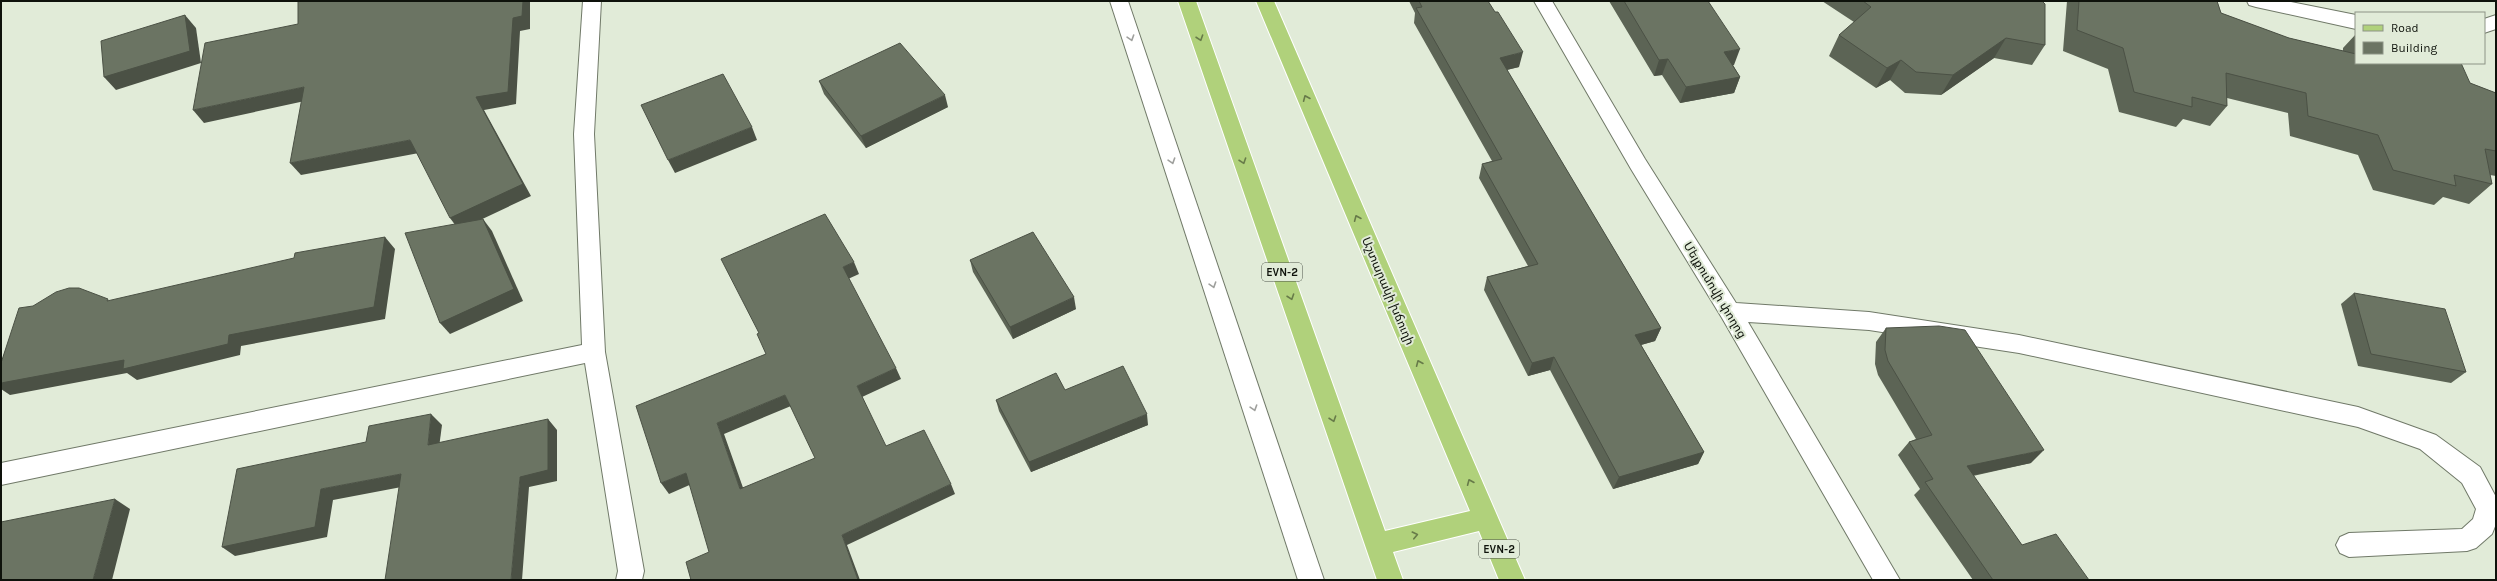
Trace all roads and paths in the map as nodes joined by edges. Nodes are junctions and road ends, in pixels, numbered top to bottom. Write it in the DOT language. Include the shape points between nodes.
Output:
graph roads {
  1 [pos="592,1"];
  2 [pos="1119,1"];
  3 [pos="1188,1"];
  4 [pos="1265,1"];
  5 [pos="1543,1"];
  6 [pos="2256,1"];
  7 [pos="2355,22"];
  8 [pos="2496,22"];
  9 [pos="2485,26"];
  10 [pos="1730,312"];
  11 [pos="594,352"];
  12 [pos="1,474"];
  13 [pos="1486,518"];
  14 [pos="1377,544"];
  15 [pos="2349,545"];
  16 [pos="629,580"];
  17 [pos="1311,580"];
  18 [pos="1390,580"];
  19 [pos="1512,580"];
  20 [pos="1887,580"];
  1 -- 11 [label="street" via="584,134"];
  2 -- 17 [label="street, one-way"];
  3 -- 14 [label="main road, EVN-2, one-way"];
  13 -- 4 [label="main road, Աշտարակի խճուղի / EVN-2, one-way"];
  5 -- 10 [label="street, Մելքումովի փողոց" via="1638,164"];
  6 -- 7 [label="street"];
  8 -- 9 [label="street"];
  10 -- 15 [label="street" via="1869,321 2019,344 2358,417 2428,442 2471,475 2489,508 2483,526 2467,540"];
  10 -- 20 [label="street, Մելքումովի փողոց"];
  11 -- 12 [label="street"];
  11 -- 16 [label="street" via="631,571"];
  14 -- 13 [label="main road, one-way"];
  13 -- 19 [label="main road, Աշտարակի խճուղի / EVN-2"];
  14 -- 18 [label="main road, EVN-2"];
}
